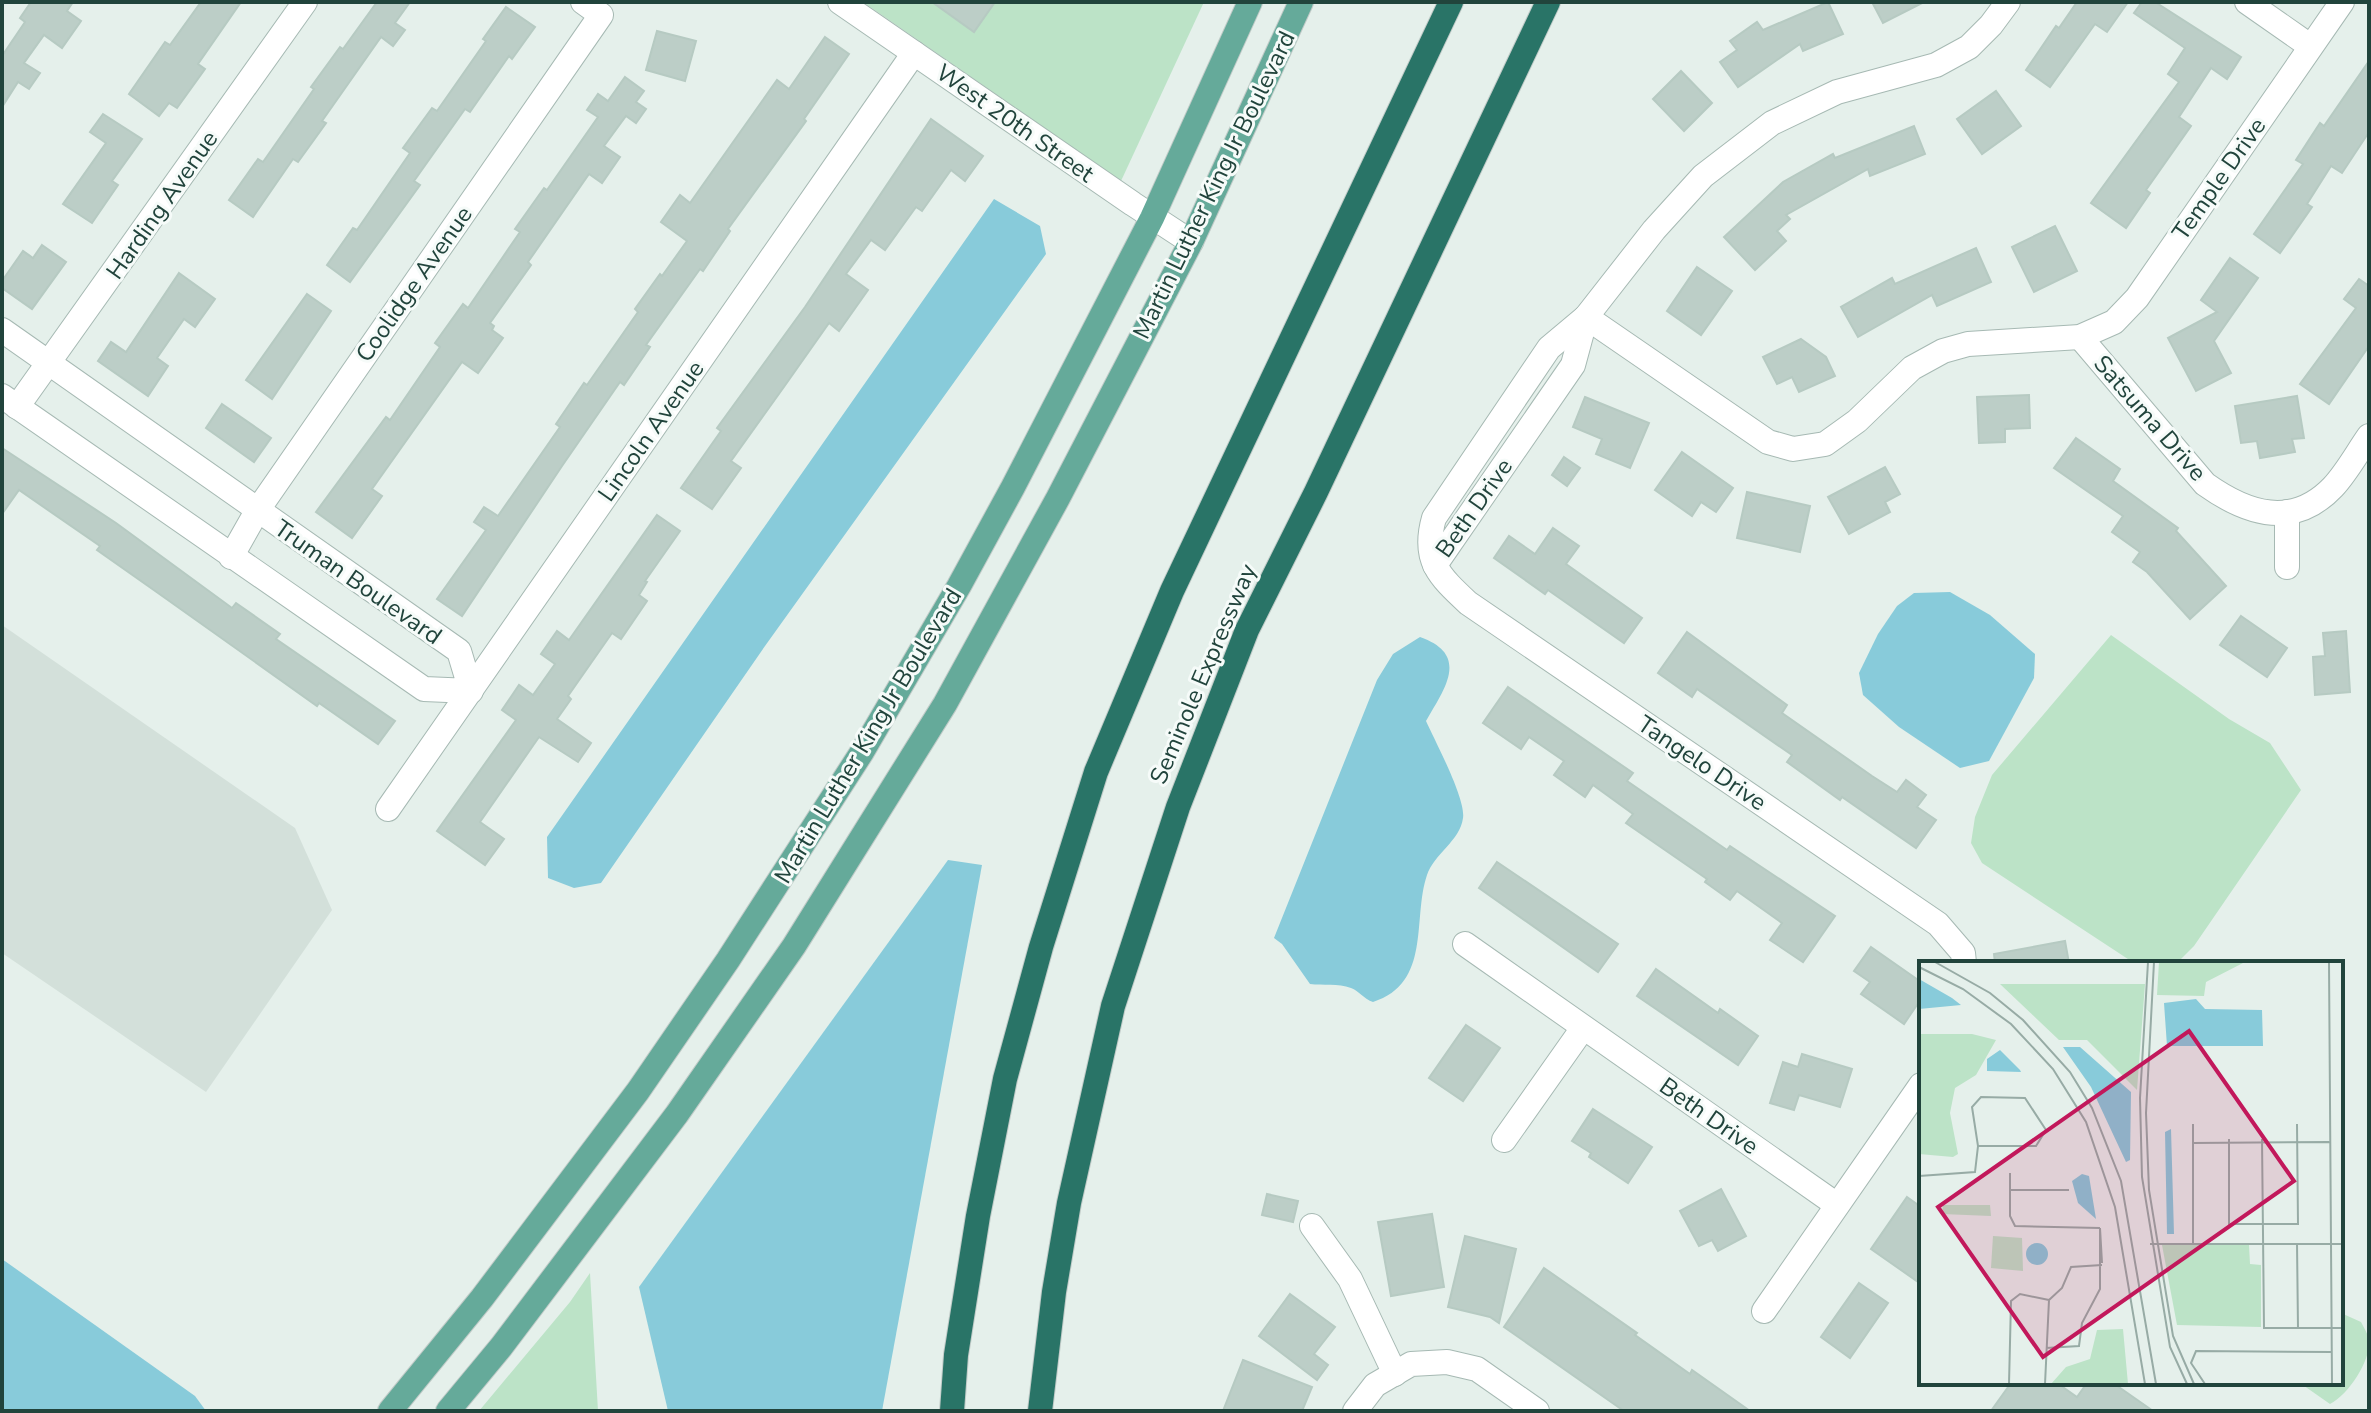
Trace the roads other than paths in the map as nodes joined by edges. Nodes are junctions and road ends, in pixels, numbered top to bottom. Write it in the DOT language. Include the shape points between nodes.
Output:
graph roads {
  1 [pos="305,2"];
  2 [pos="840,2"];
  3 [pos="1250,2"];
  4 [pos="1301,2"];
  5 [pos="1451,2"];
  6 [pos="1548,2"];
  7 [pos="2008,2"];
  8 [pos="2247,2"];
  9 [pos="2342,2"];
  10 [pos="592,8"];
  11 [pos="2310,46"];
  12 [pos="914,53"];
  13 [pos="1152,218"];
  14 [pos="1191,242"];
  15 [pos="1586,317"];
  16 [pos="2,330"];
  17 [pos="2080,337"];
  18 [pos="50,362"];
  19 [pos="9,402"];
  20 [pos="2369,436"];
  21 [pos="257,511"];
  22 [pos="2287,512"];
  23 [pos="231,557"];
  24 [pos="1435,565"];
  25 [pos="2287,567"];
  26 [pos="471,691"];
  27 [pos="388,809"];
  28 [pos="1465,944"];
  29 [pos="1964,961"];
  30 [pos="1583,1028"];
  31 [pos="1919,1088"];
  32 [pos="1504,1140"];
  33 [pos="1837,1205"];
  34 [pos="1312,1226"];
  35 [pos="1764,1311"];
  36 [pos="1395,1374"];
  37 [pos="390,1411"];
  38 [pos="448,1411"];
  39 [pos="952,1411"];
  40 [pos="1040,1411"];
  41 [pos="1355,1411"];
  42 [pos="1537,1411"];
  1 -- 18 [label="street, Harding Avenue"];
  2 -- 12 [label="street, West 20th Street"];
  3 -- 13 [label="main road, Martin Luther King Jr Boulevard"];
  4 -- 14 [label="main road, Martin Luther King Jr Boulevard"];
  5 -- 39 [label="highway" via="1172,591 1096,772 1005,1079 978,1216"];
  6 -- 40 [label="highway, Seminole Expressway" via="1247,630 1178,807 1113,1006 1099,1067 1069,1203"];
  7 -- 15 [label="street, Beth Drive" via="1969,47 1936,65 1837,92 1772,123 1703,176"];
  8 -- 11 [label="street"];
  9 -- 11 [label="street, Temple Drive"];
  10 -- 21 [label="street, Coolidge Avenue"];
  11 -- 17 [label="street, Temple Drive" via="2137,298 2114,322"];
  12 -- 13 [label="street, West 20th Street"];
  12 -- 26 [label="street, Lincoln Avenue"];
  13 -- 14 [label="street, West 20th Street"];
  13 -- 37 [label="main road, Martin Luther King Jr Boulevard" via="966,574 845,778 638,1091"];
  14 -- 38 [label="main road, Martin Luther King Jr Boulevard" via="945,704 794,946 607,1210"];
  15 -- 17 [label="street, Satsuma Drive" via="1768,442 1793,449 1825,444 1912,368 1943,351 1968,344"];
  15 -- 24 [label="street, Beth Drive" via="1549,348 1434,518 1428,540"];
  16 -- 18 [label="street, Truman Boulevard"];
  17 -- 22 [label="street, Satsuma Drive" via="2205,484 2230,502 2258,511"];
  18 -- 19 [label="street, Harding Avenue"];
  18 -- 21 [label="street, Truman Boulevard"];
  19 -- 23 [label="street, Truman Boulevard"];
  20 -- 22 [label="street, Satsuma Drive" via="2321,499"];
  21 -- 23 [label="street, Coolidge Avenue"];
  21 -- 26 [label="street, Truman Boulevard" via="459,651"];
  22 -- 25 [label="street"];
  23 -- 26 [label="street, Truman Boulevard" via="424,689"];
  24 -- 29 [label="street, Tangelo Drive" via="1468,603 1938,924"];
  26 -- 27 [label="street, Lincoln Avenue"];
  28 -- 30 [label="street, Beth Drive"];
  30 -- 32 [label="street"];
  30 -- 33 [label="street, Beth Drive"];
  31 -- 33 [label="street"];
  33 -- 35 [label="street"];
  34 -- 36 [label="street" via="1350,1279"];
  36 -- 41 [label="street" via="1375,1385"];
  36 -- 42 [label="street" via="1411,1364 1447,1362 1477,1369"];
}
